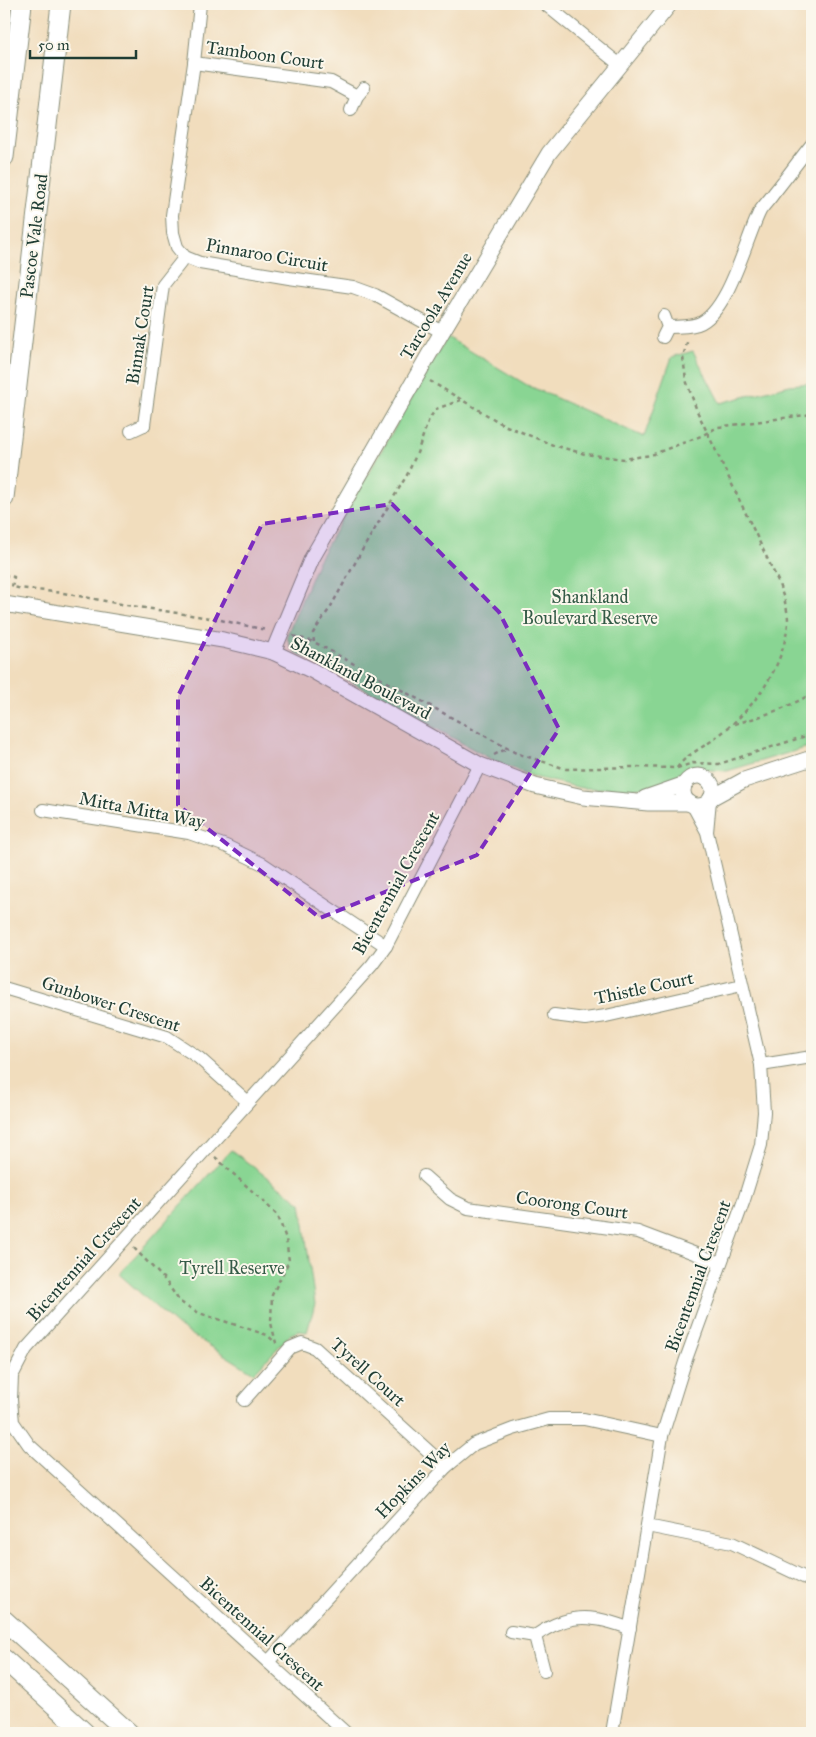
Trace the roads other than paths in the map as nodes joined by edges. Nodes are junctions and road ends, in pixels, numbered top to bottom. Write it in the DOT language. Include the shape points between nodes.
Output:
graph roads {
  1 [pos="22,4"];
  2 [pos="61,4"];
  3 [pos="200,4"];
  4 [pos="545,4"];
  5 [pos="670,4"];
  6 [pos="194,63"];
  7 [pos="620,65"];
  8 [pos="351,110"];
  9 [pos="812,144"];
  10 [pos="4,157"];
  11 [pos="185,257"];
  12 [pos="665,327"];
  13 [pos="442,332"];
  14 [pos="131,431"];
  15 [pos="4,498"];
  16 [pos="4,604"];
  17 [pos="273,652"];
  18 [pos="812,758"];
  19 [pos="480,765"];
  20 [pos="707,780"];
  21 [pos="744,780"];
  22 [pos="685,784"];
  23 [pos="710,799"];
  24 [pos="632,801"];
  25 [pos="691,804"];
  26 [pos="43,810"];
  27 [pos="707,832"];
  28 [pos="386,946"];
  29 [pos="742,985"];
  30 [pos="4,988"];
  31 [pos="554,1015"];
  32 [pos="812,1057"];
  33 [pos="761,1066"];
  34 [pos="248,1102"];
  35 [pos="424,1176"];
  36 [pos="720,1263"];
  37 [pos="8,1375"];
  38 [pos="244,1400"];
  39 [pos="662,1436"];
  40 [pos="446,1467"];
  41 [pos="647,1526"];
  42 [pos="812,1581"];
  43 [pos="4,1620"];
  44 [pos="630,1628"];
  45 [pos="511,1632"];
  46 [pos="535,1636"];
  47 [pos="4,1659"];
  48 [pos="268,1662"];
  49 [pos="544,1671"];
  50 [pos="85,1733"];
  51 [pos="129,1733"];
  52 [pos="346,1733"];
  53 [pos="612,1733"];
  1 -- 10 [label="main road"];
  2 -- 15 [label="main road, Pascoe Vale Road"];
  3 -- 6 [label="street, Pinnaroo Circuit"];
  4 -- 7 [label="street"];
  5 -- 7 [label="street, Tarcoola Avenue"];
  6 -- 8 [label="street, Tamboon Court" via="331,82 361,92"];
  6 -- 11 [label="street, Pinnaroo Circuit" via="172,215 177,247"];
  7 -- 13 [label="street, Tarcoola Avenue" via="549,153"];
  9 -- 12 [label="street" via="762,209 721,304 711,316 699,323"];
  11 -- 13 [label="street, Pinnaroo Circuit" via="200,263 353,287 375,295"];
  11 -- 14 [label="street, Binnak Court" via="164,285 149,428"];
  13 -- 17 [label="street, Tarcoola Avenue" via="312,558"];
  16 -- 17 [label="street, Shankland Boulevard" via="223,640"];
  17 -- 19 [label="street, Shankland Boulevard" via="314,671"];
  18 -- 21 [label="street"];
  19 -- 24 [label="street, Shankland Boulevard" via="535,786 583,797"];
  19 -- 28 [label="street, Bicentennial Crescent"];
  20 -- 21 [label="street"];
  20 -- 22 [label="street" via="696,776"];
  20 -- 23 [label="street" via="713,790"];
  21 -- 23 [label="street"];
  22 -- 24 [label="street, Shankland Boulevard"];
  22 -- 25 [label="street" via="685,798"];
  23 -- 25 [label="street" via="702,805"];
  23 -- 27 [label="street, Bicentennial Crescent"];
  24 -- 25 [label="street, Shankland Boulevard"];
  25 -- 27 [label="street, Bicentennial Crescent"];
  26 -- 28 [label="street, Mitta Mitta Way" via="189,832 226,846 263,864"];
  27 -- 29 [label="street, Bicentennial Crescent"];
  28 -- 34 [label="street, Bicentennial Crescent"];
  29 -- 31 [label="street, Thistle Court" via="606,1016 585,1019"];
  29 -- 33 [label="street, Bicentennial Crescent"];
  30 -- 34 [label="street, Gunbower Crescent" via="167,1038 199,1058"];
  32 -- 33 [label="street"];
  33 -- 36 [label="street, Bicentennial Crescent" via="764,1112 761,1145"];
  34 -- 37 [label="street, Bicentennial Crescent" via="26,1349"];
  35 -- 36 [label="street, Coorong Court" via="450,1199 468,1208 638,1232"];
  36 -- 39 [label="street, Bicentennial Crescent"];
  37 -- 48 [label="street, Bicentennial Crescent" via="13,1422 29,1445"];
  38 -- 40 [label="street, Tyrell Court" via="290,1348 302,1343 315,1348"];
  39 -- 40 [label="street, Hopkins Way" via="584,1419 549,1419 474,1444"];
  39 -- 41 [label="street, Bicentennial Crescent"];
  40 -- 48 [label="street, Hopkins Way"];
  41 -- 42 [label="street" via="732,1543"];
  41 -- 44 [label="street, Bicentennial Crescent"];
  43 -- 51 [label="main road"];
  44 -- 46 [label="street" via="594,1618 573,1619 548,1627"];
  44 -- 53 [label="street, Bicentennial Crescent"];
  45 -- 46 [label="street"];
  46 -- 49 [label="street"];
  47 -- 50 [label="main road"];
  48 -- 52 [label="street, Bicentennial Crescent"];
}
